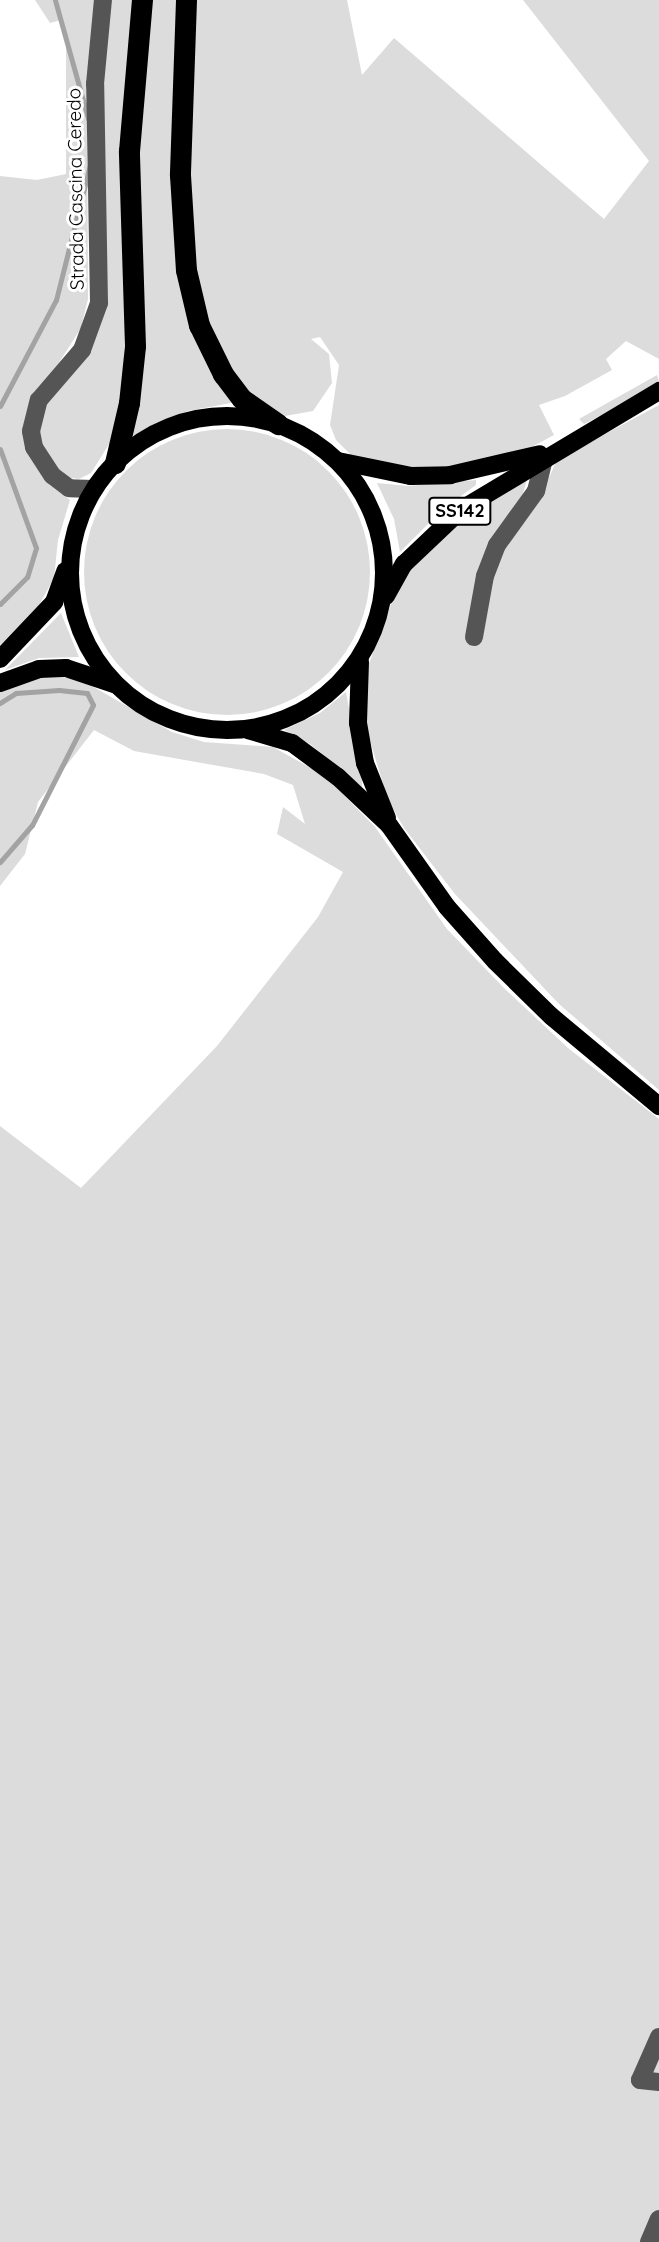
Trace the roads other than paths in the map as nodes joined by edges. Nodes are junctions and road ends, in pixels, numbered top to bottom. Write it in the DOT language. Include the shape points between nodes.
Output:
graph roads {
  1 [pos="103,0"];
  2 [pos="142,0"];
  3 [pos="186,0"];
  4 [pos="659,391"];
  5 [pos="278,424"];
  6 [pos="566,446"];
  7 [pos="544,459"];
  8 [pos="338,461"];
  9 [pos="114,463"];
  10 [pos="93,489"];
  11 [pos="70,558"];
  12 [pos="381,606"];
  13 [pos="474,637"];
  14 [pos="361,657"];
  15 [pos="0,659"];
  16 [pos="0,683"];
  17 [pos="116,685"];
  18 [pos="245,729"];
  19 [pos="389,825"];
  20 [pos="659,1105"];
  21 [pos="659,2037"];
  22 [pos="659,2082"];
  23 [pos="659,2219"];
  24 [pos="649,2242"];
  1 -- 10 [label="street, Strada Cascina Ceredo" via="94,84 99,303 82,350 39,400 31,431 38,454 52,475 69,488"];
  2 -- 9 [label="highway" via="129,151 135,346 129,404"];
  3 -- 5 [label="highway" via="180,175 186,270 199,325 223,374 242,399"];
  4 -- 6 [label="main road, SS142"];
  5 -- 8 [label="main road" via="311,439"];
  5 -- 9 [label="main road" via="242,416 192,420 149,436"];
  6 -- 7 [label="main road, SS142"];
  6 -- 8 [label="main road, SS142" via="486,470 450,475 411,476"];
  7 -- 12 [label="main road, SS142" via="462,509 429,538 404,564"];
  7 -- 13 [label="street" via="536,491 497,545 485,576"];
  8 -- 12 [label="main road" via="359,487 376,520 384,555"];
  9 -- 10 [label="main road"];
  10 -- 11 [label="main road"];
  11 -- 15 [label="main road" via="54,602"];
  11 -- 17 [label="main road" via="70,591 78,626 95,659"];
  12 -- 14 [label="main road"];
  14 -- 18 [label="main road" via="313,705 280,721"];
  14 -- 19 [label="main road" via="356,685 358,723 365,763"];
  16 -- 17 [label="main road" via="39,669 66,668"];
  17 -- 18 [label="main road" via="143,706 176,722 212,730"];
  18 -- 19 [label="main road" via="292,743 338,777"];
  19 -- 20 [label="main road" via="447,907 495,961 551,1016"];
  21 -- 22 [label="street" via="640,2080"];
  23 -- 24 [label="street"];
}
